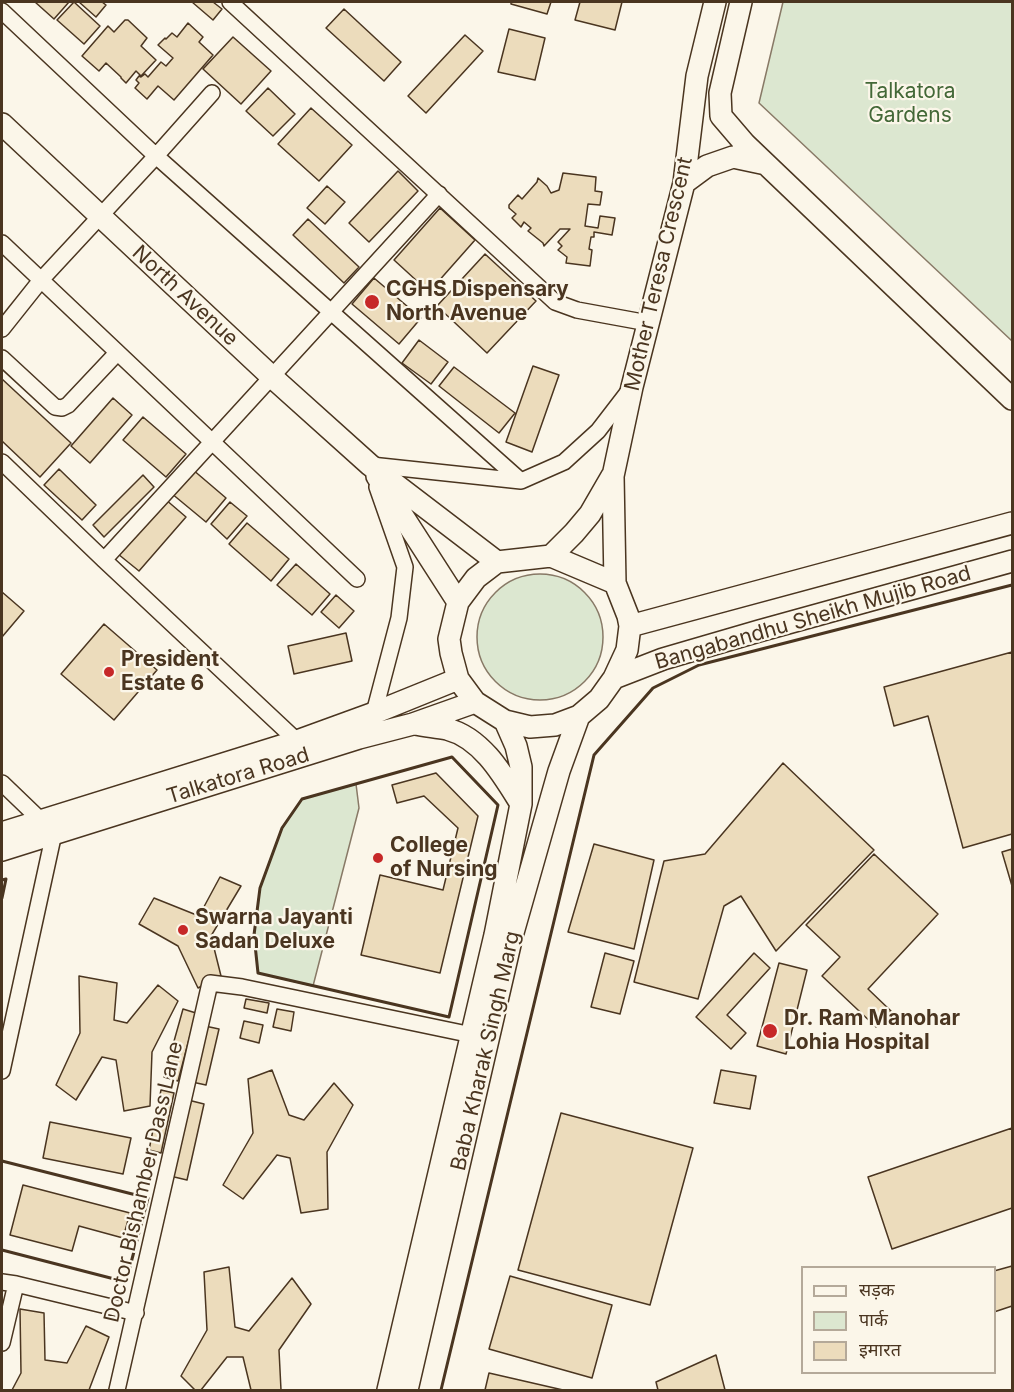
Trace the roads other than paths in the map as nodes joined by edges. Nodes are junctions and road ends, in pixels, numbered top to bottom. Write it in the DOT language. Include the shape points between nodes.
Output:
graph roads {
  1 [pos="230,2"];
  2 [pos="715,2"];
  3 [pos="741,2"];
  4 [pos="2,11"];
  5 [pos="212,93"];
  6 [pos="2,124"];
  7 [pos="156,156"];
  8 [pos="766,164"];
  9 [pos="684,183"];
  10 [pos="439,194"];
  11 [pos="100,216"];
  12 [pos="2,243"];
  13 [pos="41,280"];
  14 [pos="331,312"];
  15 [pos="648,323"];
  16 [pos="2,329"];
  17 [pos="117,353"];
  18 [pos="2,358"];
  19 [pos="272,377"];
  20 [pos="632,387"];
  21 [pos="1012,399"];
  22 [pos="212,441"];
  23 [pos="2,462"];
  24 [pos="370,465"];
  25 [pos="613,476"];
  26 [pos="521,481"];
  27 [pos="1012,523"];
  28 [pos="551,556"];
  29 [pos="104,560"];
  30 [pos="1012,561"];
  31 [pos="497,562"];
  32 [pos="357,579"];
  33 [pos="615,583"];
  34 [pos="458,602"];
  35 [pos="630,626"];
  36 [pos="614,678"];
  37 [pos="458,679"];
  38 [pos="475,702"];
  39 [pos="374,713"];
  40 [pos="579,716"];
  41 [pos="505,721"];
  42 [pos="413,724"];
  43 [pos="297,741"];
  44 [pos="2,783"];
  45 [pos="521,804"];
  46 [pos="48,827"];
  47 [pos="2,833"];
  48 [pos="2,850"];
  49 [pos="472,1035"];
  50 [pos="2,1071"];
  51 [pos="9,1283"];
  52 [pos="136,1313"];
  53 [pos="2,1343"];
  54 [pos="117,1390"];
  55 [pos="388,1390"];
  56 [pos="408,1390"];
  1 -- 10 [label="street"];
  2 -- 9 [label="main road, Mother Teresa Crescent" via="697,76"];
  3 -- 8 [label="main road" via="720,93 721,116"];
  4 -- 7 [label="street"];
  5 -- 7 [label="street"];
  6 -- 11 [label="main road, North Avenue"];
  7 -- 11 [label="street"];
  7 -- 14 [label="street"];
  8 -- 9 [label="main road" via="733,157 707,166"];
  8 -- 21 [label="main road"];
  9 -- 15 [label="main road, Mother Teresa Crescent"];
  10 -- 14 [label="street"];
  10 -- 15 [label="street" via="555,302"];
  11 -- 13 [label="street"];
  11 -- 19 [label="main road, North Avenue"];
  12 -- 13 [label="street"];
  13 -- 16 [label="street"];
  13 -- 17 [label="street"];
  14 -- 19 [label="street"];
  14 -- 26 [label="street"];
  15 -- 20 [label="main road, Mother Teresa Crescent"];
  17 -- 18 [label="street" via="62,408 55,407"];
  17 -- 22 [label="street"];
  19 -- 22 [label="street"];
  19 -- 24 [label="main road, North Avenue"];
  20 -- 25 [label="main road, Mother Teresa Crescent"];
  20 -- 26 [label="street" via="598,431 564,462"];
  22 -- 29 [label="street"];
  22 -- 32 [label="street"];
  23 -- 29 [label="street"];
  24 -- 26 [label="street"];
  24 -- 31 [label="main road, North Avenue"];
  24 -- 34 [label="main road, North Avenue"];
  24 -- 39 [label="street" via="405,567 399,618"];
  25 -- 28 [label="main road, Mother Teresa Crescent" via="590,514"];
  25 -- 33 [label="main road, Mother Teresa Crescent"];
  27 -- 35 [label="main road, Bangabandhu Sheikh Mujib Road"];
  28 -- 31 [label="main road"];
  28 -- 33 [label="main road"];
  29 -- 43 [label="street"];
  30 -- 36 [label="main road, Bangabandhu Sheikh Mujib Road" via="706,646"];
  31 -- 34 [label="main road" via="476,578"];
  33 -- 35 [label="main road"];
  34 -- 37 [label="main road" via="449,639"];
  35 -- 36 [label="main road" via="627,650"];
  36 -- 40 [label="main road" via="599,699"];
  37 -- 38 [label="main road"];
  37 -- 39 [label="main road, Talkatora Road"];
  38 -- 41 [label="main road"];
  38 -- 42 [label="main road, Talkatora Road"];
  39 -- 43 [label="main road, Talkatora Road"];
  40 -- 41 [label="main road" via="555,725 530,727"];
  40 -- 56 [label="main road, Baba Kharak Singh Marg" via="559,771 512,936"];
  41 -- 45 [label="main road, Baba Kharak Singh Marg" via="521,767"];
  42 -- 45 [label="main road" via="449,730 477,745"];
  42 -- 46 [label="main road, Talkatora Road"];
  43 -- 46 [label="main road, Talkatora Road"];
  44 -- 46 [label="street"];
  45 -- 49 [label="main road, Baba Kharak Singh Marg"];
  46 -- 47 [label="main road, Talkatora Road"];
  46 -- 48 [label="main road, Talkatora Road"];
  46 -- 50 [label="street"];
  49 -- 52 [label="street, Doctor Bishamber Dass Lane" via="210,983"];
  49 -- 55 [label="main road, Baba Kharak Singh Marg"];
  51 -- 52 [label="street"];
  51 -- 53 [label="street"];
  52 -- 54 [label="street, Doctor Bishamber Dass Lane"];
}
